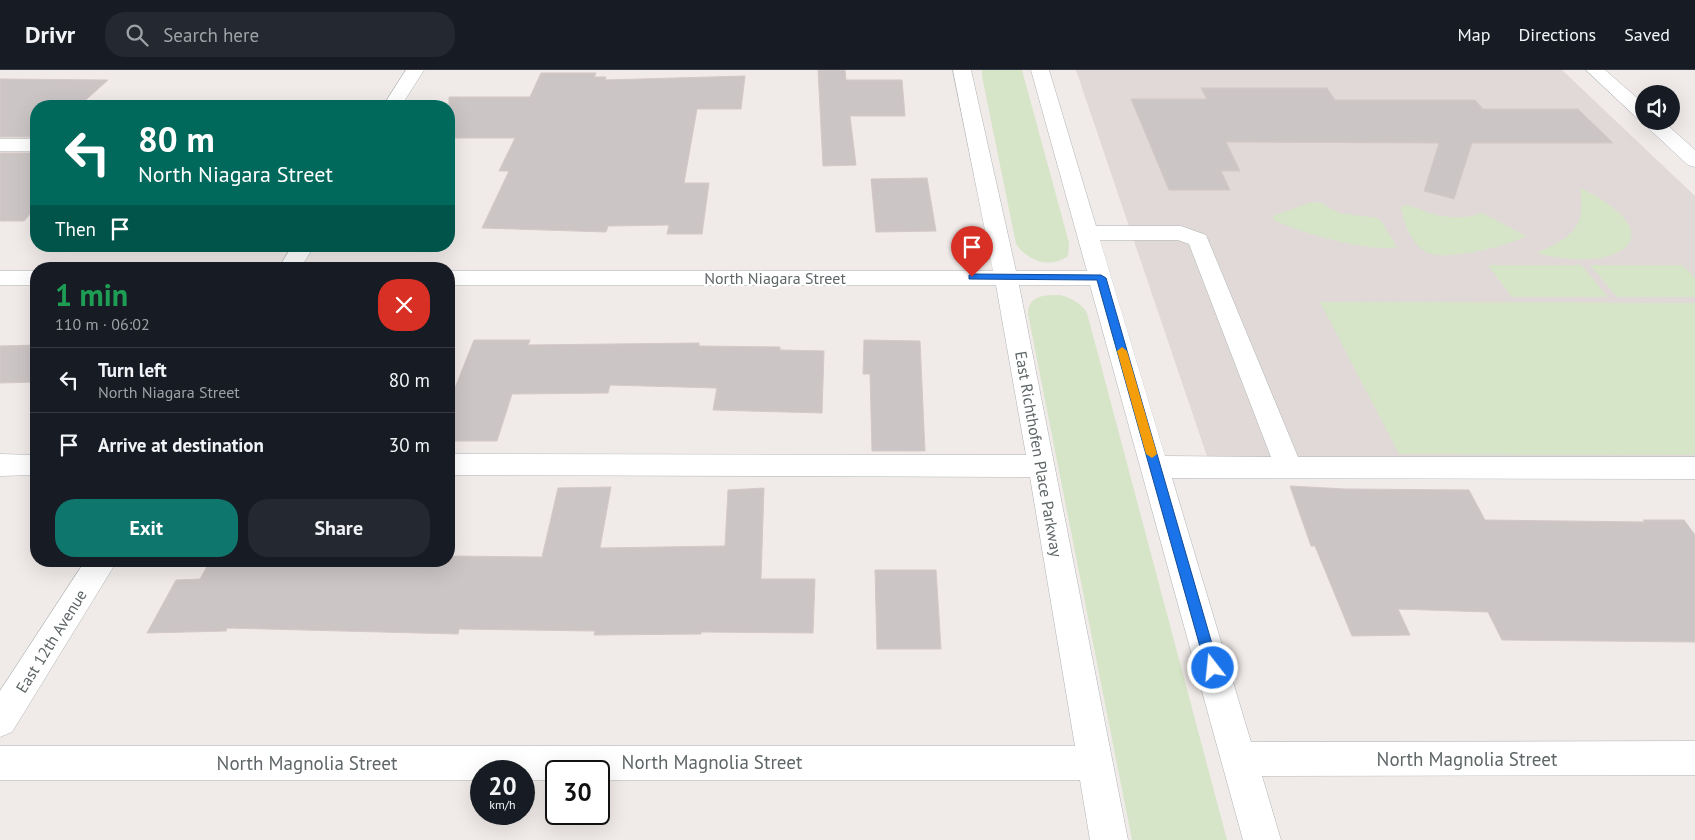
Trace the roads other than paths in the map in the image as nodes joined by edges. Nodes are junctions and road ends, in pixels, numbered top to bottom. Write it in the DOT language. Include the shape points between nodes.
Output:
graph roads {
  1 [pos="415,70"];
  2 [pos="962,70"];
  3 [pos="1040,70"];
  4 [pos="1596,70"];
  5 [pos="396,100"];
  6 [pos="1635,106"];
  7 [pos="1662,130"];
  8 [pos="0,145"];
  9 [pos="30,145"];
  10 [pos="1695,160"];
  11 [pos="1088,233"];
  12 [pos="0,278"];
  13 [pos="30,278"];
  14 [pos="455,278"];
  15 [pos="1006,278"];
  16 [pos="1101,278"];
  17 [pos="0,465"];
  18 [pos="30,465"];
  19 [pos="455,465"];
  20 [pos="1042,466"];
  21 [pos="1156,467"];
  22 [pos="1289,468"];
  23 [pos="1695,468"];
  24 [pos="98,567"];
  25 [pos="0,721"];
  26 [pos="1695,758"];
  27 [pos="1239,759"];
  28 [pos="0,763"];
  29 [pos="1095,763"];
  30 [pos="1109,840"];
  31 [pos="1262,840"];
  1 -- 5 [label="street"];
  2 -- 15 [label="street, East Richthofen Place Parkway"];
  3 -- 11 [label="street"];
  4 -- 6 [label="street"];
  7 -- 10 [label="street"];
  8 -- 9 [label="street"];
  11 -- 16 [label="street"];
  11 -- 22 [label="street" via="1181,233 1198,240"];
  12 -- 13 [label="street"];
  14 -- 15 [label="street, North Niagara Street"];
  15 -- 16 [label="street, North Niagara Street"];
  15 -- 20 [label="street, East Richthofen Place Parkway"];
  16 -- 21 [label="street"];
  17 -- 18 [label="street"];
  19 -- 20 [label="street"];
  20 -- 29 [label="street, East Richthofen Place Parkway"];
  21 -- 22 [label="street"];
  21 -- 27 [label="street"];
  22 -- 23 [label="street"];
  24 -- 25 [label="street, East 12th Avenue"];
  26 -- 27 [label="street, North Magnolia Street"];
  27 -- 31 [label="street"];
  28 -- 29 [label="street, North Magnolia Street"];
  29 -- 30 [label="street, East Richthofen Place Parkway"];
}
